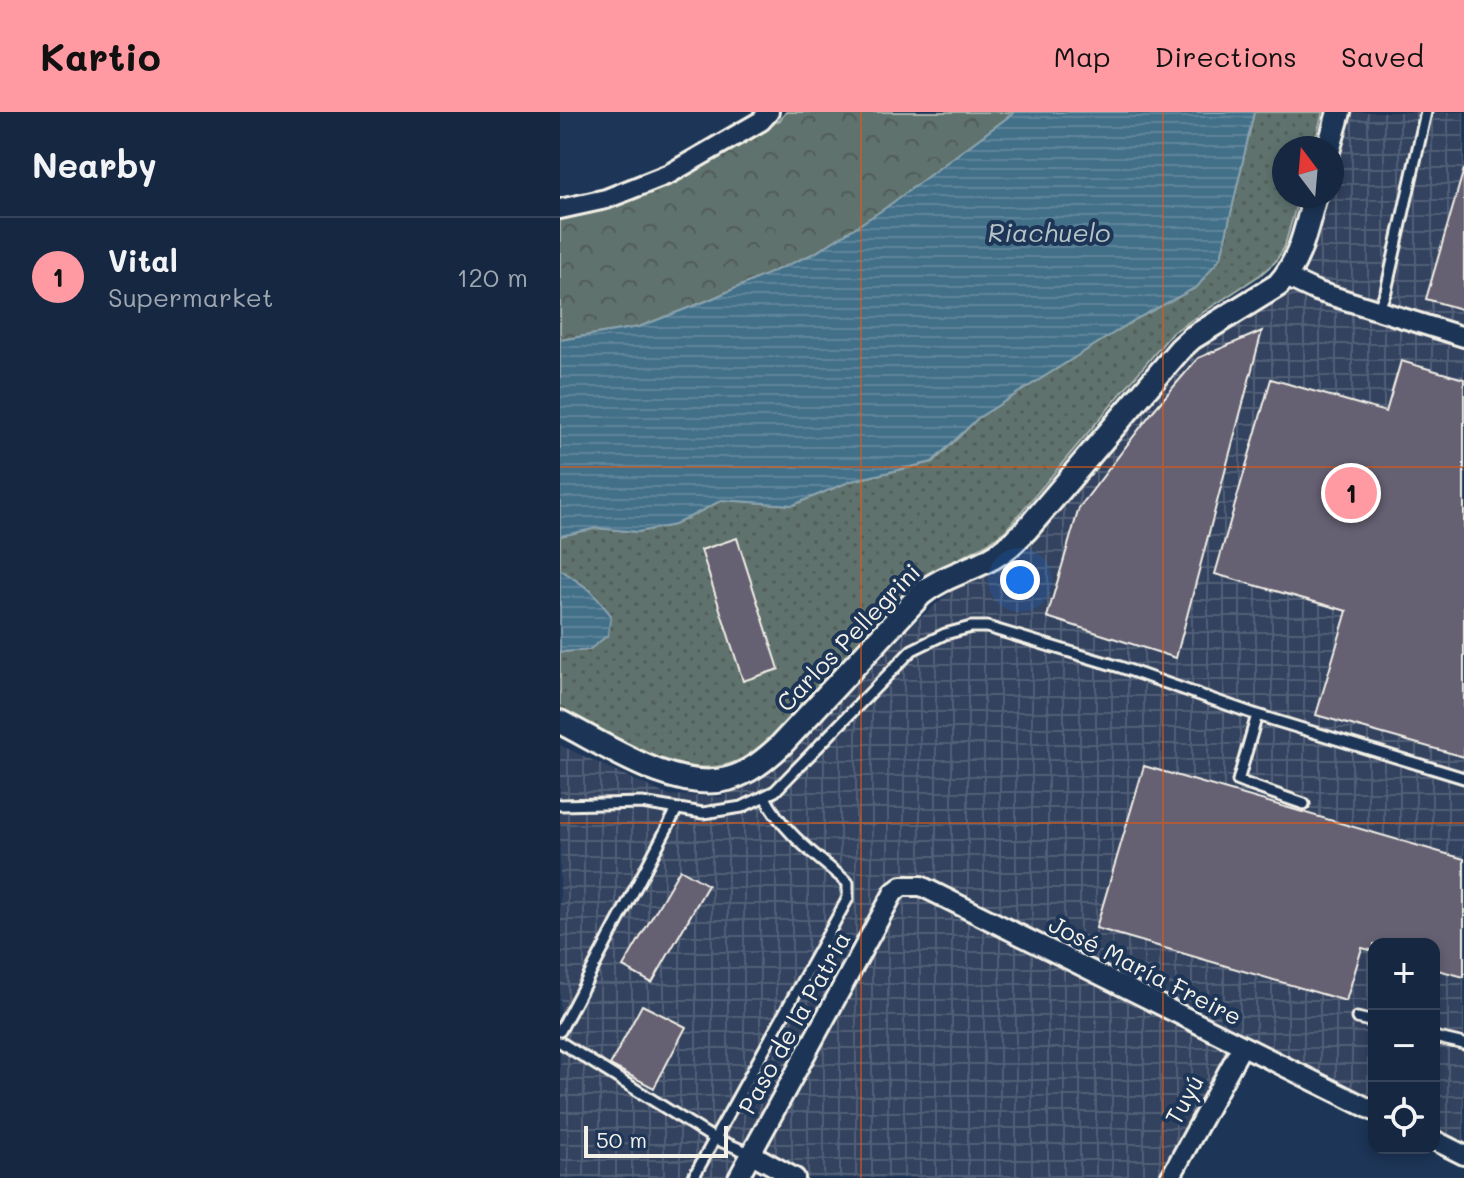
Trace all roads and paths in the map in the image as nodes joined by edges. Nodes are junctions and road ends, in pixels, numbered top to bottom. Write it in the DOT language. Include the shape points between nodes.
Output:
graph roads {
  1 [pos="769,112"];
  2 [pos="1339,112"];
  3 [pos="1426,112"];
  4 [pos="1332,136"];
  5 [pos="1311,208"];
  6 [pos="560,209"];
  7 [pos="1286,277"];
  8 [pos="1378,310"];
  9 [pos="1464,337"];
  10 [pos="1257,715"];
  11 [pos="560,722"];
  12 [pos="1464,778"];
  13 [pos="765,797"];
  14 [pos="1304,804"];
  15 [pos="560,805"];
  16 [pos="676,811"];
  17 [pos="894,892"];
  18 [pos="1357,1018"];
  19 [pos="1368,1021"];
  20 [pos="560,1031"];
  21 [pos="1440,1038"];
  22 [pos="560,1042"];
  23 [pos="1464,1044"];
  24 [pos="1242,1046"];
  25 [pos="1368,1108"];
  26 [pos="713,1138"];
  27 [pos="1440,1143"];
  28 [pos="752,1154"];
  29 [pos="1464,1155"];
  30 [pos="693,1178"];
  31 [pos="738,1178"];
  32 [pos="795,1178"];
  33 [pos="1170,1178"];
  1 -- 6 [label="street" via="669,174 606,199"];
  2 -- 4 [label="street"];
  3 -- 8 [label="lane"];
  5 -- 7 [label="street, Carlos Pellegrini"];
  7 -- 8 [label="street"];
  7 -- 11 [label="street, Carlos Pellegrini" via="1180,349 1006,550 921,594 760,764 726,780 688,780 649,767"];
  8 -- 9 [label="street"];
  10 -- 12 [label="lane"];
  10 -- 13 [label="lane" via="1061,649 971,627 912,650"];
  10 -- 14 [label="lane" via="1238,781"];
  13 -- 16 [label="lane" via="725,811"];
  13 -- 26 [label="lane" via="776,818 848,883 850,891"];
  15 -- 16 [label="lane" via="642,803"];
  16 -- 20 [label="lane"];
  17 -- 24 [label="street, José María Freire" via="902,886 921,886"];
  17 -- 28 [label="street, Paso de la Patria"];
  18 -- 19 [label="lane"];
  21 -- 23 [label="lane"];
  22 -- 26 [label="lane"];
  24 -- 25 [label="street, José María Freire"];
  24 -- 33 [label="street, Tuyú"];
  26 -- 28 [label="lane"];
  26 -- 30 [label="lane"];
  27 -- 29 [label="street"];
  28 -- 31 [label="street, Paso de la Patria"];
  28 -- 32 [label="street"];
}
